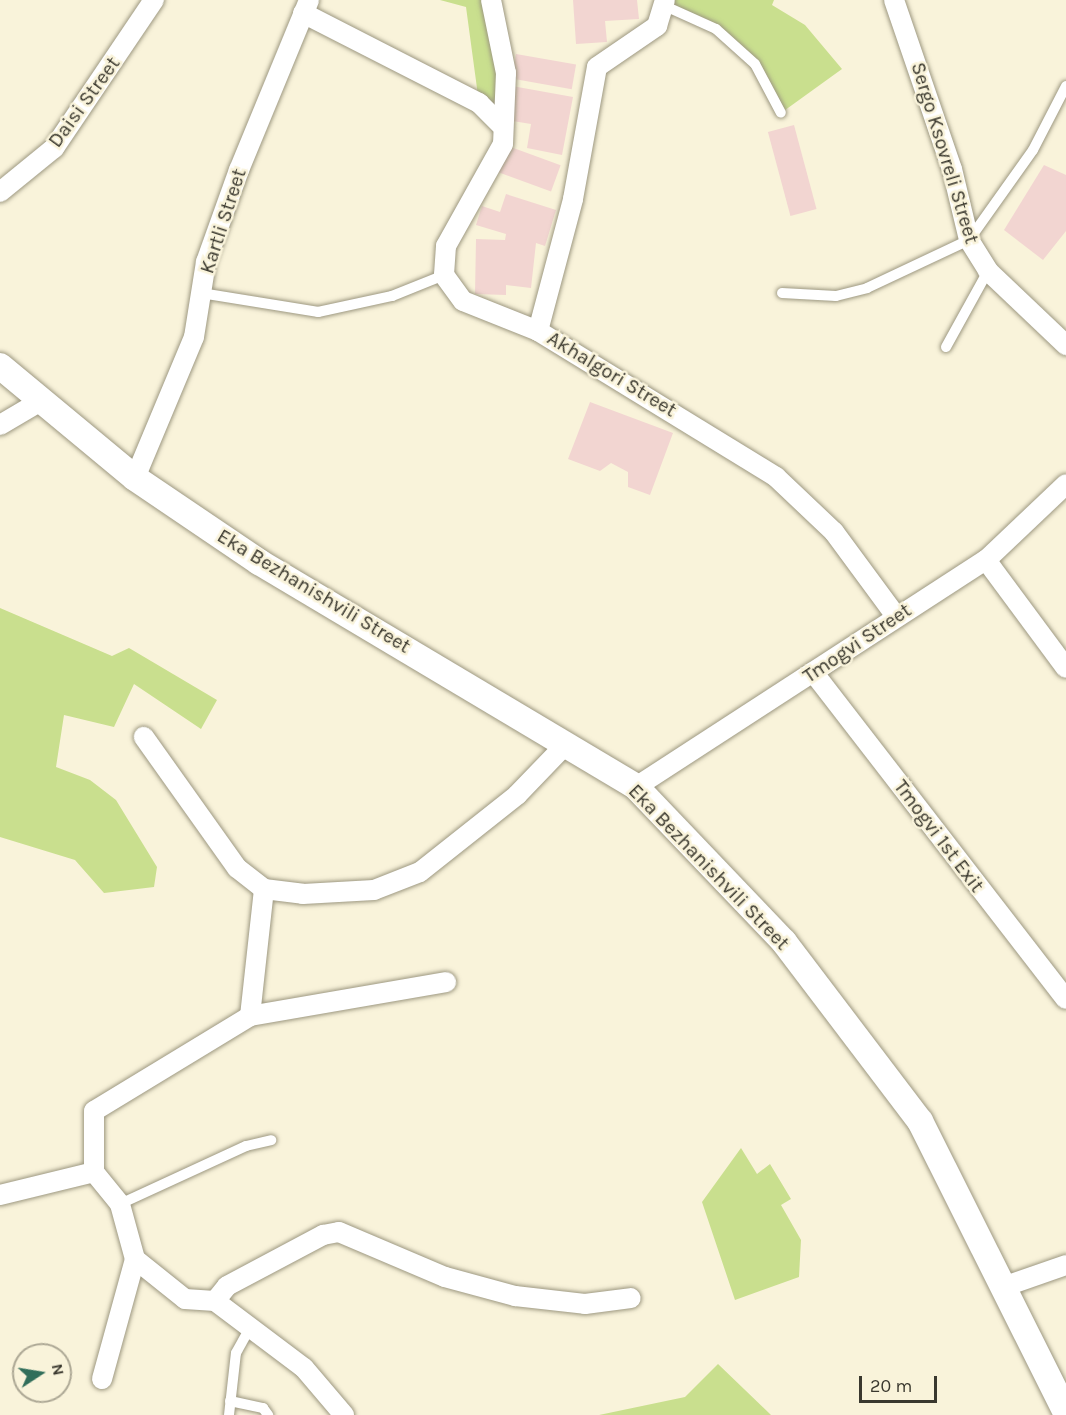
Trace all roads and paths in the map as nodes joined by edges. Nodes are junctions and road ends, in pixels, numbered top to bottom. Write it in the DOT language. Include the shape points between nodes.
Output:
graph roads {
  1 [pos="154,0"];
  2 [pos="491,0"];
  3 [pos="894,0"];
  4 [pos="665,3"];
  5 [pos="306,6"];
  6 [pos="1066,86"];
  7 [pos="781,113"];
  8 [pos="500,124"];
  9 [pos="0,192"];
  10 [pos="969,240"];
  11 [pos="988,271"];
  12 [pos="444,274"];
  13 [pos="201,293"];
  14 [pos="782,293"];
  15 [pos="538,331"];
  16 [pos="1066,345"];
  17 [pos="946,347"];
  18 [pos="0,366"];
  19 [pos="39,402"];
  20 [pos="0,425"];
  21 [pos="135,478"];
  22 [pos="1066,484"];
  23 [pos="986,560"];
  24 [pos="896,616"];
  25 [pos="1066,668"];
  26 [pos="813,672"];
  27 [pos="144,737"];
  28 [pos="566,744"];
  29 [pos="636,787"];
  30 [pos="264,889"];
  31 [pos="446,982"];
  32 [pos="1066,999"];
  33 [pos="250,1016"];
  34 [pos="271,1140"];
  35 [pos="94,1172"];
  36 [pos="0,1195"];
  37 [pos="120,1204"];
  38 [pos="135,1259"];
  39 [pos="1066,1265"];
  40 [pos="1003,1287"];
  41 [pos="631,1298"];
  42 [pos="215,1301"];
  43 [pos="250,1328"];
  44 [pos="102,1378"];
  45 [pos="230,1401"];
  46 [pos="1066,1413"];
  47 [pos="230,1415"];
  48 [pos="268,1415"];
  49 [pos="344,1415"];
  1 -- 9 [label="street, Daisi Street" via="54,148"];
  2 -- 8 [label="street" via="506,73"];
  3 -- 10 [label="street, Sergo Ksovreli Street" via="952,169"];
  4 -- 7 [label="lane" via="716,29 755,64"];
  4 -- 15 [label="street, Akhalgori Street" via="657,26 597,67 573,199"];
  5 -- 8 [label="street" via="479,103"];
  5 -- 13 [label="street, Kartli Street" via="239,170"];
  6 -- 10 [label="lane" via="1033,150"];
  8 -- 12 [label="street" via="503,144 446,246"];
  10 -- 11 [label="street, Sergo Ksovreli Street"];
  10 -- 14 [label="lane" via="867,288 836,296"];
  11 -- 16 [label="street, Sergo Ksovreli Street"];
  11 -- 17 [label="lane"];
  12 -- 13 [label="lane" via="400,294 318,312"];
  12 -- 15 [label="street" via="463,301"];
  13 -- 21 [label="street, Kartli Street" via="194,337"];
  15 -- 24 [label="street, Akhalgori Street" via="776,477 834,532"];
  18 -- 19 [label="street, Eka Bezhanishvili Street"];
  19 -- 20 [label="street"];
  19 -- 21 [label="street, Eka Bezhanishvili Street"];
  21 -- 28 [label="street, Eka Bezhanishvili Street" via="259,562"];
  22 -- 23 [label="street, Tmogvi Street"];
  23 -- 24 [label="street, Tmogvi Street"];
  23 -- 25 [label="street"];
  24 -- 26 [label="street, Tmogvi Street"];
  26 -- 29 [label="street, Tmogvi Street"];
  26 -- 32 [label="street, Tmogvi 1st Exit"];
  27 -- 30 [label="street" via="237,868"];
  28 -- 29 [label="street, Eka Bezhanishvili Street"];
  28 -- 30 [label="street" via="517,795 420,872 374,890 303,894"];
  29 -- 40 [label="street, Eka Bezhanishvili Street" via="784,942 920,1120"];
  30 -- 33 [label="street"];
  31 -- 33 [label="street"];
  33 -- 35 [label="street" via="94,1112"];
  34 -- 37 [label="lane" via="246,1146"];
  35 -- 36 [label="street"];
  35 -- 37 [label="street"];
  37 -- 38 [label="street"];
  38 -- 42 [label="street" via="185,1299"];
  38 -- 44 [label="street"];
  39 -- 40 [label="street"];
  40 -- 46 [label="street, Eka Bezhanishvili Street"];
  41 -- 42 [label="street" via="585,1304 514,1296 445,1277 339,1232 323,1235 227,1286"];
  42 -- 43 [label="street"];
  43 -- 45 [label="lane" via="236,1353"];
  43 -- 49 [label="street" via="304,1368"];
  45 -- 47 [label="lane"];
  45 -- 48 [label="lane" via="263,1408"];
}
